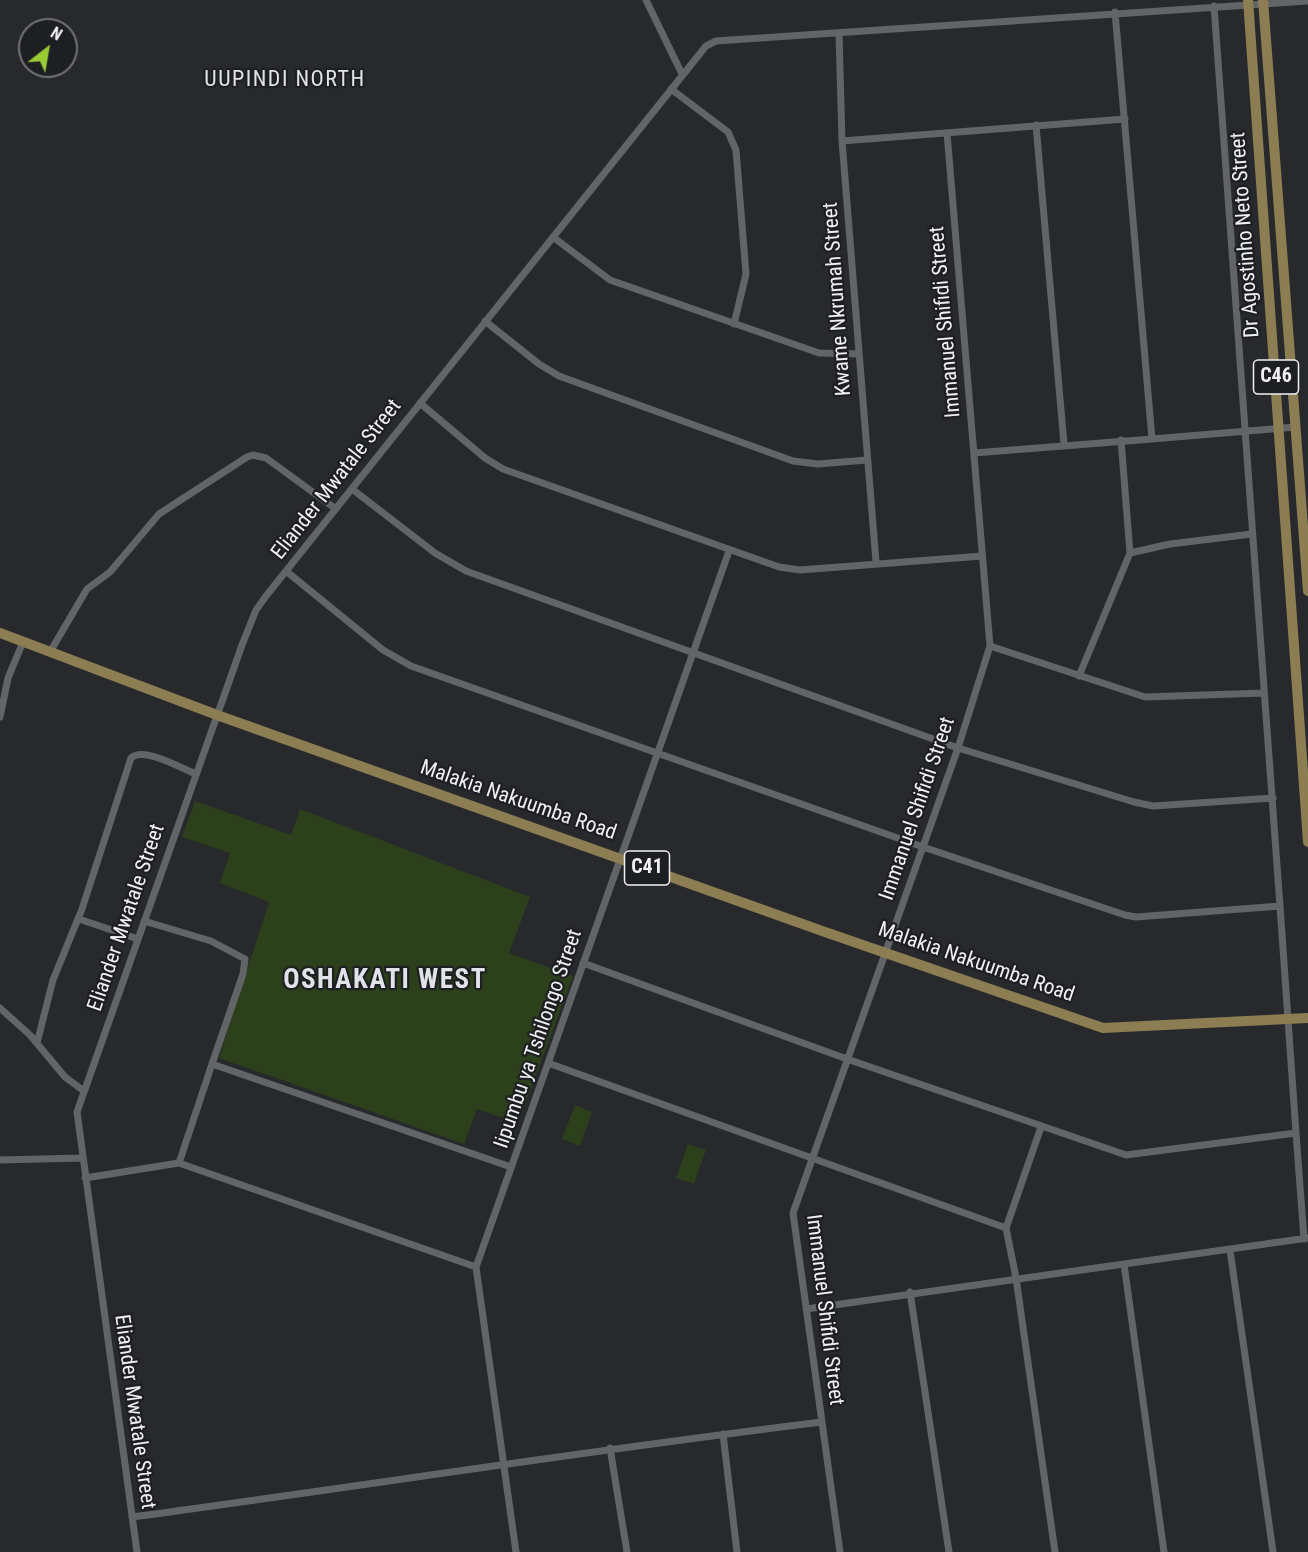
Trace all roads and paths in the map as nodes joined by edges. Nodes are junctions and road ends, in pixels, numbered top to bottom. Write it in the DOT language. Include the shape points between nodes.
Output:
graph roads {
  1 [pos="646,0"];
  2 [pos="1263,1"];
  3 [pos="1308,1"];
  4 [pos="1248,2"];
  5 [pos="1214,6"];
  6 [pos="1115,12"];
  7 [pos="838,33"];
  8 [pos="682,74"];
  9 [pos="671,89"];
  10 [pos="1125,119"];
  11 [pos="1036,125"];
  12 [pos="947,133"];
  13 [pos="843,141"];
  14 [pos="553,237"];
  15 [pos="485,321"];
  16 [pos="734,324"];
  17 [pos="859,354"];
  18 [pos="420,403"];
  19 [pos="1296,427"];
  20 [pos="1280,428"];
  21 [pos="1243,432"];
  22 [pos="1152,439"];
  23 [pos="1121,440"];
  24 [pos="1064,444"];
  25 [pos="974,453"];
  26 [pos="867,460"];
  27 [pos="352,489"];
  28 [pos="336,509"];
  29 [pos="1252,534"];
  30 [pos="729,551"];
  31 [pos="1130,553"];
  32 [pos="982,556"];
  33 [pos="876,562"];
  34 [pos="286,571"];
  35 [pos="1308,591"];
  36 [pos="0,633"];
  37 [pos="23,642"];
  38 [pos="990,646"];
  39 [pos="692,651"];
  40 [pos="50,652"];
  41 [pos="1079,676"];
  42 [pos="1264,693"];
  43 [pos="217,716"];
  44 [pos="0,717"];
  45 [pos="958,748"];
  46 [pos="657,753"];
  47 [pos="1304,753"];
  48 [pos="1305,766"];
  49 [pos="196,774"];
  50 [pos="1273,798"];
  51 [pos="1308,842"];
  52 [pos="923,847"];
  53 [pos="620,858"];
  54 [pos="1280,906"];
  55 [pos="79,919"];
  56 [pos="144,921"];
  57 [pos="138,939"];
  58 [pos="885,952"];
  59 [pos="583,963"];
  60 [pos="0,1008"];
  61 [pos="1308,1018"];
  62 [pos="1289,1020"];
  63 [pos="37,1043"];
  64 [pos="847,1059"];
  65 [pos="548,1063"];
  66 [pos="212,1064"];
  67 [pos="84,1091"];
  68 [pos="1041,1127"];
  69 [pos="1296,1133"];
  70 [pos="812,1156"];
  71 [pos="82,1158"];
  72 [pos="0,1160"];
  73 [pos="179,1163"];
  74 [pos="511,1167"];
  75 [pos="85,1178"];
  76 [pos="1006,1228"];
  77 [pos="1306,1239"];
  78 [pos="1230,1250"];
  79 [pos="1124,1264"];
  80 [pos="476,1267"];
  81 [pos="1016,1278"];
  82 [pos="910,1292"];
  83 [pos="806,1309"];
  84 [pos="822,1422"];
  85 [pos="723,1434"];
  86 [pos="610,1448"];
  87 [pos="504,1466"];
  88 [pos="132,1517"];
  89 [pos="137,1552"];
  90 [pos="516,1552"];
  91 [pos="627,1552"];
  92 [pos="737,1552"];
  93 [pos="840,1552"];
  94 [pos="949,1552"];
  95 [pos="1055,1552"];
  96 [pos="1164,1552"];
  97 [pos="1273,1552"];
  1 -- 8 [label="street"];
  2 -- 3 [label="street, Eliander Mwatale Street"];
  2 -- 4 [label="street, Eliander Mwatale Street"];
  2 -- 19 [label="main road, Dr Agostinho Neto Street / C46"];
  4 -- 5 [label="street, Eliander Mwatale Street"];
  4 -- 20 [label="main road, Dr Agostinho Neto Street / C46"];
  5 -- 6 [label="street, Eliander Mwatale Street"];
  5 -- 21 [label="street"];
  6 -- 7 [label="street, Eliander Mwatale Street"];
  6 -- 10 [label="street"];
  7 -- 8 [label="street, Eliander Mwatale Street" via="716,41 706,46"];
  7 -- 13 [label="street, Kwame Nkrumah Street"];
  8 -- 9 [label="street, Eliander Mwatale Street"];
  9 -- 14 [label="street, Eliander Mwatale Street"];
  9 -- 16 [label="street" via="728,132 736,150 746,274"];
  10 -- 11 [label="street"];
  10 -- 22 [label="street"];
  11 -- 12 [label="street"];
  11 -- 24 [label="street"];
  12 -- 13 [label="street"];
  12 -- 25 [label="street, Immanuel Shifidi Street"];
  13 -- 17 [label="street, Kwame Nkrumah Street"];
  14 -- 15 [label="street, Eliander Mwatale Street"];
  14 -- 16 [label="street" via="610,280"];
  15 -- 18 [label="street, Eliander Mwatale Street"];
  15 -- 26 [label="street" via="559,376 793,461 818,464"];
  16 -- 17 [label="street" via="819,352"];
  17 -- 26 [label="street, Kwame Nkrumah Street"];
  18 -- 27 [label="street, Eliander Mwatale Street"];
  18 -- 30 [label="street" via="484,458 503,469"];
  19 -- 20 [label="street"];
  19 -- 35 [label="main road, Dr Agostinho Neto Street / C46"];
  20 -- 21 [label="street"];
  20 -- 47 [label="main road, Dr Agostinho Neto Street / C46"];
  21 -- 22 [label="street"];
  21 -- 29 [label="street"];
  22 -- 23 [label="street"];
  23 -- 24 [label="street"];
  23 -- 31 [label="street"];
  24 -- 25 [label="street"];
  25 -- 32 [label="street, Immanuel Shifidi Street"];
  26 -- 33 [label="street, Kwame Nkrumah Street"];
  27 -- 28 [label="street, Eliander Mwatale Street"];
  27 -- 39 [label="street" via="451,564"];
  28 -- 34 [label="street, Eliander Mwatale Street"];
  28 -- 40 [label="street" via="266,458 253,455 159,514 110,572 87,589"];
  29 -- 31 [label="street"];
  29 -- 42 [label="street"];
  30 -- 33 [label="street" via="789,569"];
  30 -- 39 [label="street, Iipumbu ya Tshilongo Street"];
  31 -- 41 [label="street"];
  32 -- 33 [label="street"];
  32 -- 38 [label="street, Immanuel Shifidi Street"];
  34 -- 43 [label="street, Eliander Mwatale Street" via="256,610"];
  34 -- 46 [label="street" via="395,658"];
  36 -- 37 [label="main road, Malakia Nakuumba Road / C41"];
  37 -- 40 [label="main road, Malakia Nakuumba Road / C41"];
  37 -- 44 [label="street" via="8,678"];
  38 -- 41 [label="street"];
  38 -- 45 [label="street, Immanuel Shifidi Street"];
  39 -- 45 [label="street"];
  39 -- 46 [label="street, Iipumbu ya Tshilongo Street"];
  40 -- 43 [label="main road, Malakia Nakuumba Road / C41"];
  41 -- 42 [label="street" via="1154,698"];
  42 -- 50 [label="street"];
  43 -- 49 [label="street, Eliander Mwatale Street"];
  43 -- 53 [label="main road, Malakia Nakuumba Road / C41"];
  45 -- 50 [label="street" via="1144,805"];
  45 -- 52 [label="street, Immanuel Shifidi Street"];
  46 -- 52 [label="street"];
  46 -- 53 [label="street, Iipumbu ya Tshilongo Street"];
  47 -- 48 [label="main road, C46"];
  48 -- 51 [label="main road, C46"];
  49 -- 55 [label="street" via="153,756 141,754 131,758"];
  49 -- 56 [label="street, Eliander Mwatale Street"];
  50 -- 54 [label="street"];
  52 -- 54 [label="street" via="1136,917"];
  52 -- 58 [label="street, Immanuel Shifidi Street"];
  53 -- 58 [label="main road, Malakia Nakuumba Road / C41"];
  53 -- 59 [label="street, Iipumbu ya Tshilongo Street"];
  54 -- 62 [label="street"];
  55 -- 57 [label="street"];
  55 -- 63 [label="street" via="53,980"];
  56 -- 57 [label="street, Eliander Mwatale Street"];
  56 -- 66 [label="street" via="211,941 245,959"];
  57 -- 67 [label="street, Eliander Mwatale Street"];
  58 -- 62 [label="main road, Malakia Nakuumba Road / C41" via="1103,1028"];
  58 -- 64 [label="street, Immanuel Shifidi Street"];
  59 -- 64 [label="street"];
  59 -- 65 [label="street, Iipumbu ya Tshilongo Street"];
  60 -- 63 [label="street"];
  61 -- 62 [label="main road, Malakia Nakuumba Road / C41"];
  62 -- 69 [label="street"];
  63 -- 67 [label="street" via="58,1070"];
  64 -- 68 [label="street"];
  64 -- 70 [label="street, Immanuel Shifidi Street"];
  65 -- 70 [label="street"];
  65 -- 74 [label="street, Iipumbu ya Tshilongo Street"];
  66 -- 73 [label="street"];
  66 -- 74 [label="street"];
  67 -- 71 [label="street, Eliander Mwatale Street" via="77,1112"];
  68 -- 69 [label="street" via="1134,1156"];
  68 -- 76 [label="street"];
  69 -- 77 [label="street"];
  70 -- 76 [label="street"];
  70 -- 83 [label="street, Immanuel Shifidi Street" via="793,1213"];
  71 -- 72 [label="street"];
  71 -- 75 [label="street, Eliander Mwatale Street"];
  73 -- 75 [label="street"];
  73 -- 80 [label="street"];
  74 -- 80 [label="street, Iipumbu ya Tshilongo Street"];
  75 -- 88 [label="street, Eliander Mwatale Street"];
  76 -- 81 [label="street"];
  77 -- 78 [label="street"];
  78 -- 79 [label="street"];
  78 -- 97 [label="street"];
  79 -- 81 [label="street"];
  79 -- 96 [label="street"];
  80 -- 87 [label="street, Iipumbu ya Tshilongo Street"];
  81 -- 82 [label="street"];
  81 -- 95 [label="street"];
  82 -- 83 [label="street"];
  82 -- 94 [label="street"];
  83 -- 84 [label="street, Immanuel Shifidi Street"];
  84 -- 85 [label="street"];
  84 -- 93 [label="street, Immanuel Shifidi Street"];
  85 -- 86 [label="street"];
  85 -- 92 [label="street"];
  86 -- 87 [label="street"];
  86 -- 91 [label="street"];
  87 -- 88 [label="street"];
  87 -- 90 [label="street, Iipumbu ya Tshilongo Street"];
  88 -- 89 [label="street, Eliander Mwatale Street"];
}
